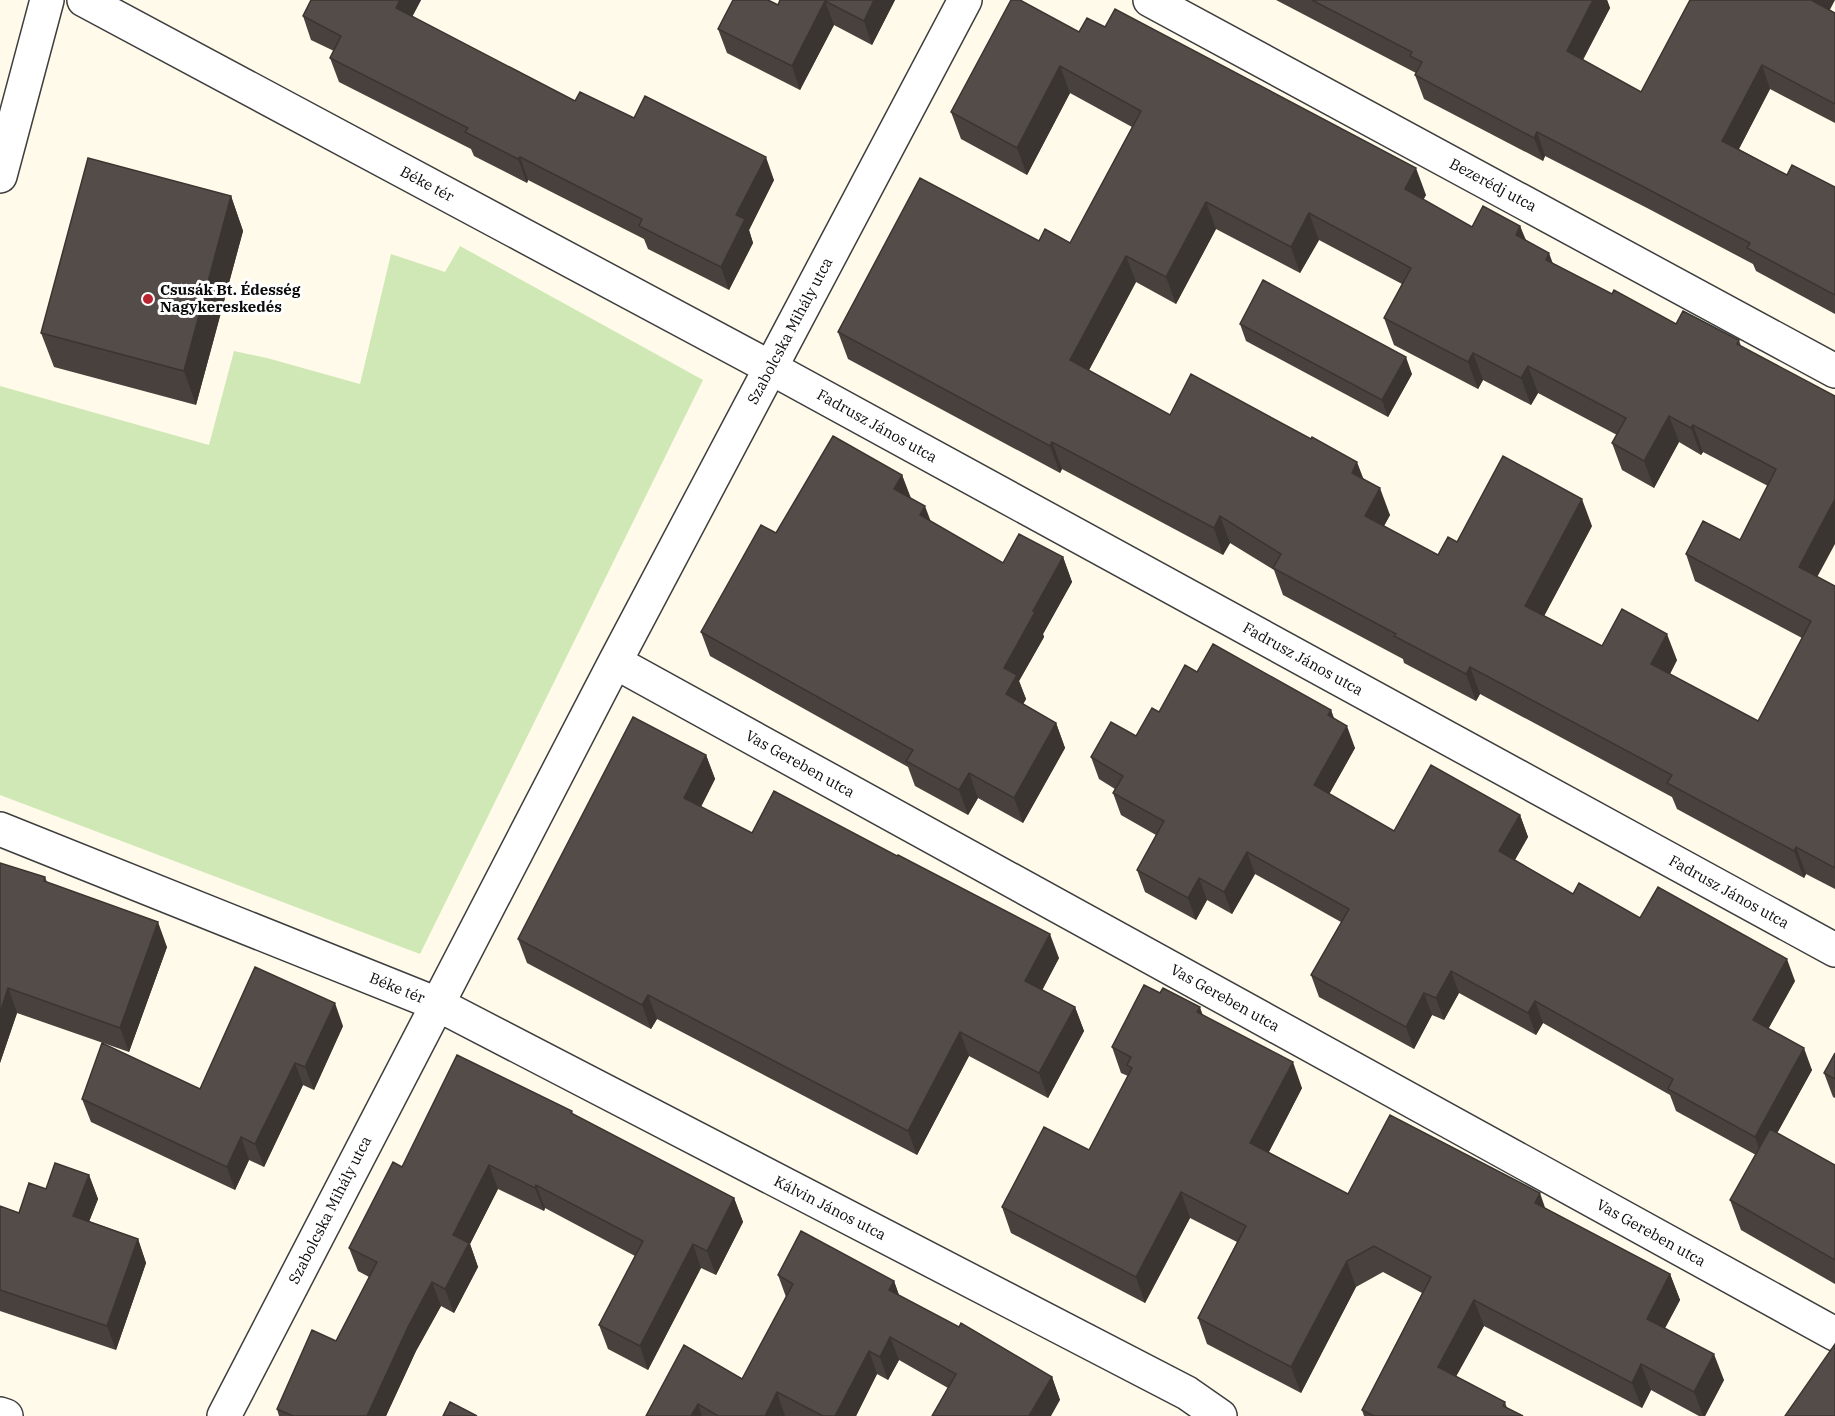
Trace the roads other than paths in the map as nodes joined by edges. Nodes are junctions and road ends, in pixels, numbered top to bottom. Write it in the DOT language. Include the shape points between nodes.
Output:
graph roads {
  1 [pos="47,0"];
  2 [pos="84,0"];
  3 [pos="965,0"];
  4 [pos="1150,0"];
  5 [pos="0,176"];
  6 [pos="771,368"];
  7 [pos="1835,371"];
  8 [pos="615,662"];
  9 [pos="0,829"];
  10 [pos="1835,950"];
  11 [pos="437,1004"];
  12 [pos="1835,1334"];
  13 [pos="0,1414"];
  14 [pos="6,1416"];
  15 [pos="224,1416"];
  16 [pos="1220,1416"];
  1 -- 5 [label="street"];
  2 -- 6 [label="street, Béke tér"];
  3 -- 6 [label="street, Szabolcska Mihály utca"];
  4 -- 7 [label="street, Bezerédj utca"];
  6 -- 8 [label="street, Szabolcska Mihály utca"];
  6 -- 10 [label="street, Fadrusz János utca"];
  8 -- 11 [label="street, Béke tér"];
  8 -- 12 [label="street, Vas Gereben utca"];
  9 -- 11 [label="street, Béke tér"];
  11 -- 15 [label="street, Szabolcska Mihály utca"];
  11 -- 16 [label="street, Kálvin János utca" via="1187,1393"];
  13 -- 14 [label="street"];
}
